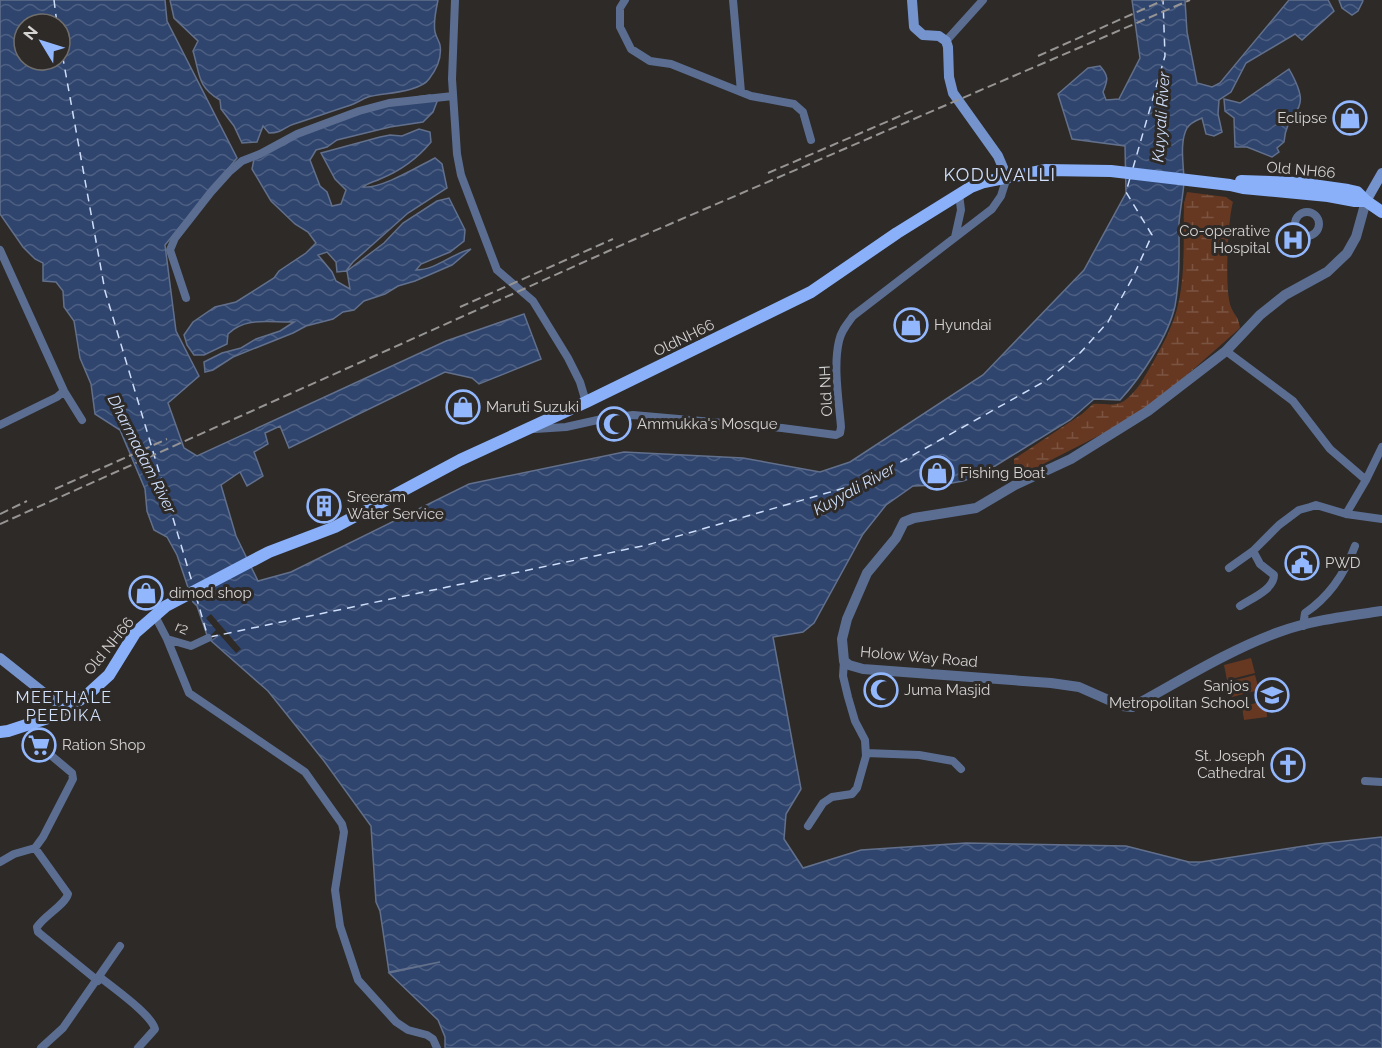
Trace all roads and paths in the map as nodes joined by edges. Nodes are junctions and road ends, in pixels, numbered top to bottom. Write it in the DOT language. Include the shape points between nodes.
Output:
graph roads {
  1 [pos="455,0"];
  2 [pos="625,0"];
  3 [pos="733,0"];
  4 [pos="912,0"];
  5 [pos="983,0"];
  6 [pos="946,41"];
  7 [pos="741,92"];
  8 [pos="453,96"];
  9 [pos="811,140"];
  10 [pos="1111,171"];
  11 [pos="1382,173"];
  12 [pos="1007,177"];
  13 [pos="1230,185"];
  14 [pos="959,194"];
  15 [pos="1319,195"];
  16 [pos="1366,201"];
  17 [pos="1382,212"];
  18 [pos="1315,214"];
  19 [pos="955,237"];
  20 [pos="0,250"];
  21 [pos="186,298"];
  22 [pos="1226,351"];
  23 [pos="64,391"];
  24 [pos="586,402"];
  25 [pos="82,420"];
  26 [pos="0,425"];
  27 [pos="525,430"];
  28 [pos="1382,447"];
  29 [pos="1366,480"];
  30 [pos="1346,514"];
  31 [pos="1382,519"];
  32 [pos="1355,546"];
  33 [pos="1253,551"];
  34 [pos="269,552"];
  35 [pos="1229,568"];
  36 [pos="1240,606"];
  37 [pos="1382,611"];
  38 [pos="155,616"];
  39 [pos="1303,626"];
  40 [pos="208,638"];
  41 [pos="167,639"];
  42 [pos="0,658"];
  43 [pos="844,661"];
  44 [pos="62,712"];
  45 [pos="29,724"];
  46 [pos="0,732"];
  47 [pos="866,753"];
  48 [pos="961,769"];
  49 [pos="1365,781"];
  50 [pos="1382,782"];
  51 [pos="808,826"];
  52 [pos="35,848"];
  53 [pos="0,862"];
  54 [pos="120,946"];
  55 [pos="99,979"];
  56 [pos="41,1048"];
  57 [pos="138,1048"];
  58 [pos="437,1048"];
  1 -- 8 [label="street"];
  2 -- 7 [label="street" via="620,8 620,27 631,49 650,61 671,64"];
  3 -- 7 [label="street"];
  4 -- 6 [label="main road" via="912,18 918,32"];
  5 -- 6 [label="street"];
  6 -- 12 [label="main road" via="954,93 998,156"];
  7 -- 9 [label="street" via="794,104 803,112"];
  8 -- 21 [label="street" via="359,111 242,160 211,192 170,250"];
  8 -- 24 [label="street" via="461,175 497,270 533,301 568,358"];
  10 -- 12 [label="main road, OldNH66" via="1046,170"];
  10 -- 13 [label="main road, Old NH66"];
  11 -- 16 [label="main road"];
  12 -- 14 [label="main road, OldNH66"];
  12 -- 19 [label="street, Old NH" via="992,209"];
  13 -- 15 [label="main road, Old NH66"];
  13 -- 16 [label="main road, Old NH66" via="1242,181 1323,186 1353,191"];
  14 -- 19 [label="street" via="961,210"];
  14 -- 24 [label="main road, OldNH66" via="811,292"];
  15 -- 16 [label="main road, Old NH66"];
  15 -- 18 [label="street"];
  16 -- 17 [label="main road, Old NH66"];
  16 -- 22 [label="street, Holow Way Road" via="1347,253 1327,272 1286,295"];
  19 -- 27 [label="street, Old NH" via="853,316 843,329 838,358 841,427 836,435 633,416"];
  20 -- 23 [label="street"];
  22 -- 29 [label="street" via="1293,401 1330,449"];
  22 -- 43 [label="street, Holow Way Road" via="1148,411 1071,459 1014,485 976,508 904,522 867,573 847,619 842,639"];
  23 -- 25 [label="street"];
  23 -- 26 [label="street"];
  24 -- 27 [label="main road, OldNH66"];
  27 -- 34 [label="main road, OldNH66" via="335,527"];
  28 -- 29 [label="street"];
  29 -- 30 [label="street"];
  30 -- 31 [label="street"];
  30 -- 33 [label="street" via="1316,505 1299,510"];
  32 -- 39 [label="street" via="1343,573 1320,602 1305,613"];
  33 -- 35 [label="street"];
  33 -- 36 [label="street" via="1274,580"];
  34 -- 38 [label="main road, Old NH66" via="165,606"];
  37 -- 39 [label="street, Holow Way Road"];
  38 -- 41 [label="street, r2"];
  38 -- 44 [label="main road, Old NH66" via="135,633 109,675"];
  39 -- 43 [label="street, Holow Way Road" via="1279,632 1206,666 1132,707 1079,687 863,669"];
  40 -- 41 [label="street, r2" via="191,646"];
  41 -- 58 [label="street" via="189,693 305,772 342,824 335,890 340,926 358,980 396,1022 427,1035"];
  42 -- 44 [label="main road"];
  43 -- 47 [label="street" via="843,676"];
  44 -- 45 [label="main road, Old NH66"];
  45 -- 46 [label="main road, Old NH66"];
  45 -- 52 [label="street" via="47,752 73,776"];
  47 -- 48 [label="street" via="919,755 953,761"];
  47 -- 51 [label="street" via="857,788 852,794 832,797 823,803"];
  49 -- 50 [label="street"];
  52 -- 53 [label="street"];
  52 -- 55 [label="street" via="68,894 43,919 38,932"];
  54 -- 55 [label="street"];
  55 -- 56 [label="street" via="63,1028"];
  55 -- 57 [label="street" via="155,1026"];
}
